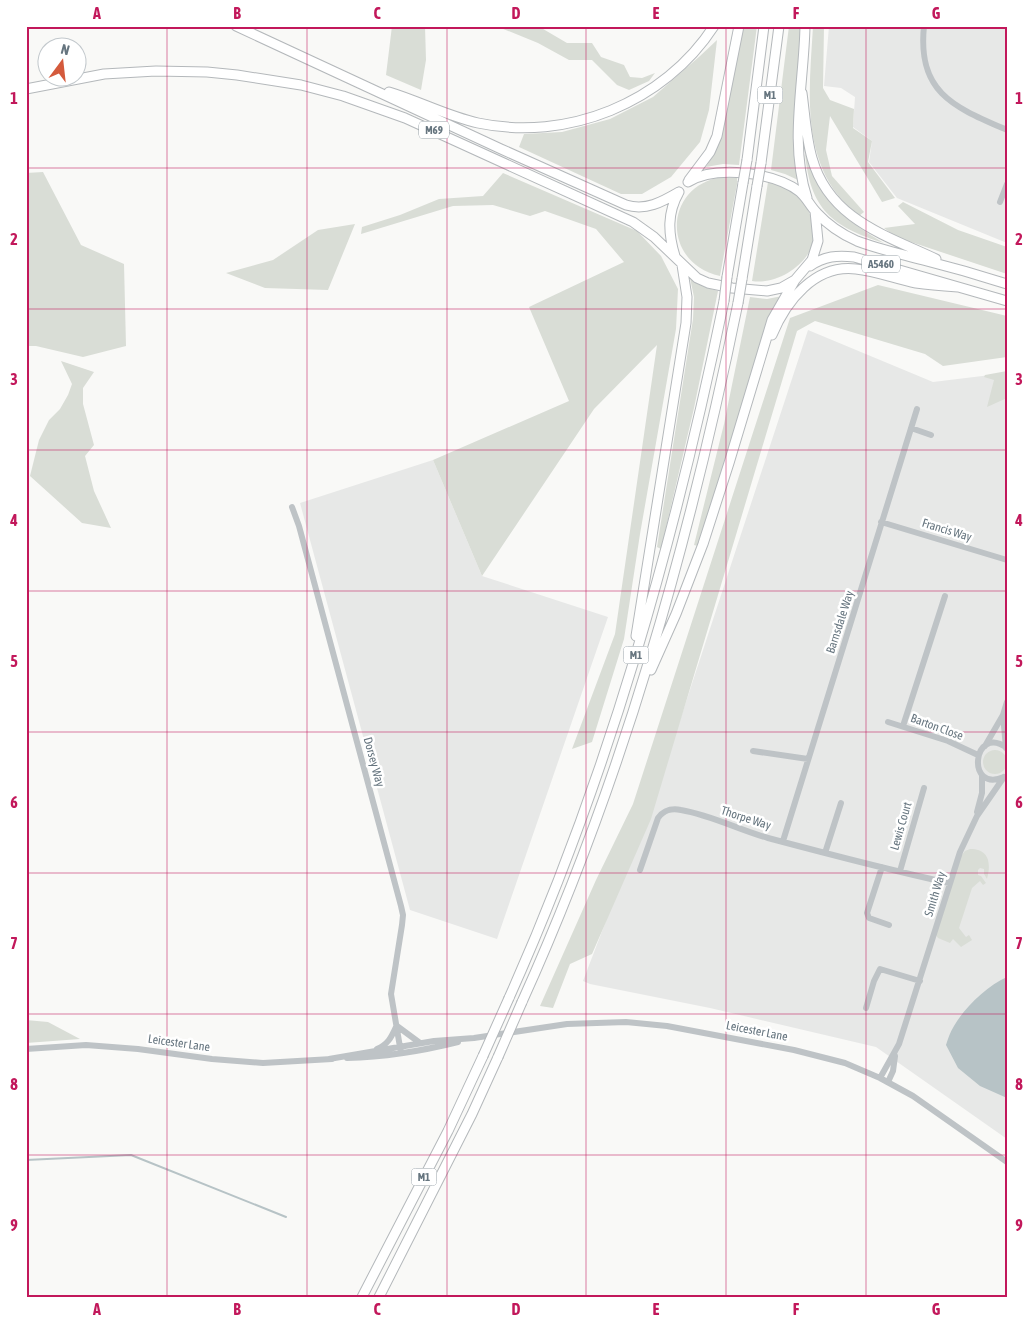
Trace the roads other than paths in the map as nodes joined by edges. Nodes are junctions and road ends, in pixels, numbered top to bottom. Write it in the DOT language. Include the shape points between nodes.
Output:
graph roads {
  1 [pos="236,26"];
  2 [pos="714,26"];
  3 [pos="739,26"];
  4 [pos="764,26"];
  5 [pos="779,26"];
  6 [pos="805,26"];
  7 [pos="924,26"];
  8 [pos="362,84"];
  9 [pos="26,88"];
  10 [pos="802,93"];
  11 [pos="1007,130"];
  12 [pos="688,182"];
  13 [pos="1006,186"];
  14 [pos="679,192"];
  15 [pos="807,198"];
  16 [pos="1000,202"];
  17 [pos="815,211"];
  18 [pos="676,256"];
  19 [pos="682,266"];
  20 [pos="805,269"];
  21 [pos="956,269"];
  22 [pos="795,280"];
  23 [pos="1007,284"];
  24 [pos="958,286"];
  25 [pos="1007,301"];
  26 [pos="757,372"];
  27 [pos="917,409"];
  28 [pos="911,428"];
  29 [pos="931,435"];
  30 [pos="292,507"];
  31 [pos="881,522"];
  32 [pos="1007,560"];
  33 [pos="945,596"];
  34 [pos="1007,702"];
  35 [pos="634,708"];
  36 [pos="617,712"];
  37 [pos="1003,715"];
  38 [pos="888,722"];
  39 [pos="903,726"];
  40 [pos="985,746"];
  41 [pos="1007,748"];
  42 [pos="753,751"];
  43 [pos="978,755"];
  44 [pos="808,759"];
  45 [pos="982,775"];
  46 [pos="1005,776"];
  47 [pos="924,788"];
  48 [pos="841,803"];
  49 [pos="977,816"];
  50 [pos="782,841"];
  51 [pos="825,853"];
  52 [pos="882,867"];
  53 [pos="640,870"];
  54 [pos="900,871"];
  55 [pos="950,883"];
  56 [pos="889,925"];
  57 [pos="920,981"];
  58 [pos="866,1008"];
  59 [pos="397,1026"];
  60 [pos="474,1038"];
  61 [pos="420,1043"];
  62 [pos="26,1049"];
  63 [pos="373,1050"];
  64 [pos="401,1050"];
  65 [pos="896,1052"];
  66 [pos="329,1059"];
  67 [pos="880,1078"];
  68 [pos="888,1082"];
  69 [pos="1007,1162"];
  70 [pos="362,1297"];
  71 [pos="379,1297"];
  1 -- 8 [label="highway, M69"];
  2 -- 8 [label="highway, M69" via="692,54 645,94 611,111 556,126 527,128 480,123"];
  3 -- 12 [label="highway" via="717,136 710,152"];
  4 -- 36 [label="highway, M1, bridge" via="724,301 704,396 644,631"];
  5 -- 35 [label="highway, M1, bridge" via="742,279 716,409 691,515"];
  6 -- 10 [label="highway"];
  7 -- 11 [label="street" via="924,58 937,87 963,111"];
  8 -- 14 [label="highway, M69" via="626,205 655,205"];
  9 -- 18 [label="highway, M69" via="104,74 173,71 253,77 320,90 420,124 632,222"];
  10 -- 15 [label="highway" via="798,148 800,176"];
  10 -- 21 [label="highway" via="812,159 835,201 874,231"];
  12 -- 14 [label="highway"];
  12 -- 15 [label="highway" via="714,173 747,174 783,182"];
  13 -- 16 [label="street"];
  14 -- 18 [label="highway" via="669,223"];
  15 -- 17 [label="highway"];
  17 -- 20 [label="highway" via="819,234 817,247"];
  17 -- 21 [label="highway, A5460" via="832,228 855,240"];
  18 -- 19 [label="highway"];
  19 -- 22 [label="highway" via="708,283 750,291 775,290"];
  19 -- 36 [label="highway" via="687,297 686,323 638,628"];
  20 -- 22 [label="highway"];
  20 -- 24 [label="highway, A5460" via="829,257 854,257"];
  21 -- 23 [label="highway, A5460"];
  22 -- 26 [label="highway" via="772,320"];
  24 -- 25 [label="highway, A5460"];
  24 -- 26 [label="highway" via="914,282 858,269 840,269 823,274 804,287 786,308"];
  26 -- 35 [label="highway" via="703,544"];
  27 -- 28 [label="street, Barnsdale Way"];
  28 -- 29 [label="street"];
  28 -- 31 [label="street, Barnsdale Way"];
  30 -- 59 [label="street, Dorsey Way" via="401,906 402,925 391,986"];
  31 -- 32 [label="street, Francis Way"];
  31 -- 44 [label="street, Barnsdale Way"];
  33 -- 39 [label="street"];
  34 -- 37 [label="street"];
  35 -- 71 [label="highway, M1, bridge" via="582,857 522,1002 472,1114"];
  36 -- 70 [label="highway, M1, bridge" via="569,852 509,998 448,1131"];
  37 -- 40 [label="street"];
  37 -- 41 [label="street"];
  38 -- 39 [label="street, Barton Close"];
  39 -- 43 [label="street, Barton Close"];
  40 -- 41 [label="street" via="994,744"];
  40 -- 43 [label="street"];
  42 -- 44 [label="street"];
  43 -- 45 [label="street, Smith Way"];
  44 -- 50 [label="street, Barnsdale Way"];
  45 -- 46 [label="street" via="992,779"];
  45 -- 49 [label="street, Smith Way"];
  46 -- 49 [label="street, Smith Way"];
  47 -- 54 [label="street, Lewis Court"];
  48 -- 51 [label="street"];
  49 -- 55 [label="street, Smith Way"];
  50 -- 51 [label="street, Thorpe Way"];
  50 -- 53 [label="street, Thorpe Way" via="682,810 664,811 658,818"];
  51 -- 52 [label="street, Thorpe Way"];
  52 -- 54 [label="street, Thorpe Way"];
  52 -- 56 [label="street" via="866,913 869,918"];
  54 -- 55 [label="street, Thorpe Way"];
  55 -- 57 [label="street, Smith Way"];
  57 -- 58 [label="street" via="880,969"];
  57 -- 65 [label="street, Smith Way"];
  59 -- 61 [label="street"];
  59 -- 63 [label="street" via="390,1041"];
  59 -- 64 [label="street, Dorsey Way"];
  60 -- 61 [label="street, Leicester Lane"];
  60 -- 64 [label="street, Leicester Lane" via="436,1048"];
  60 -- 67 [label="street, Leicester Lane" via="567,1024 655,1024 812,1054"];
  61 -- 64 [label="street, Leicester Lane"];
  62 -- 66 [label="street, Leicester Lane" via="86,1045 263,1063"];
  63 -- 64 [label="street, Leicester Lane"];
  63 -- 66 [label="street, Leicester Lane"];
  64 -- 66 [label="street, Leicester Lane" via="374,1058"];
  65 -- 67 [label="street"];
  65 -- 68 [label="street"];
  67 -- 68 [label="street, Leicester Lane"];
  68 -- 69 [label="street, Leicester Lane"];
}
